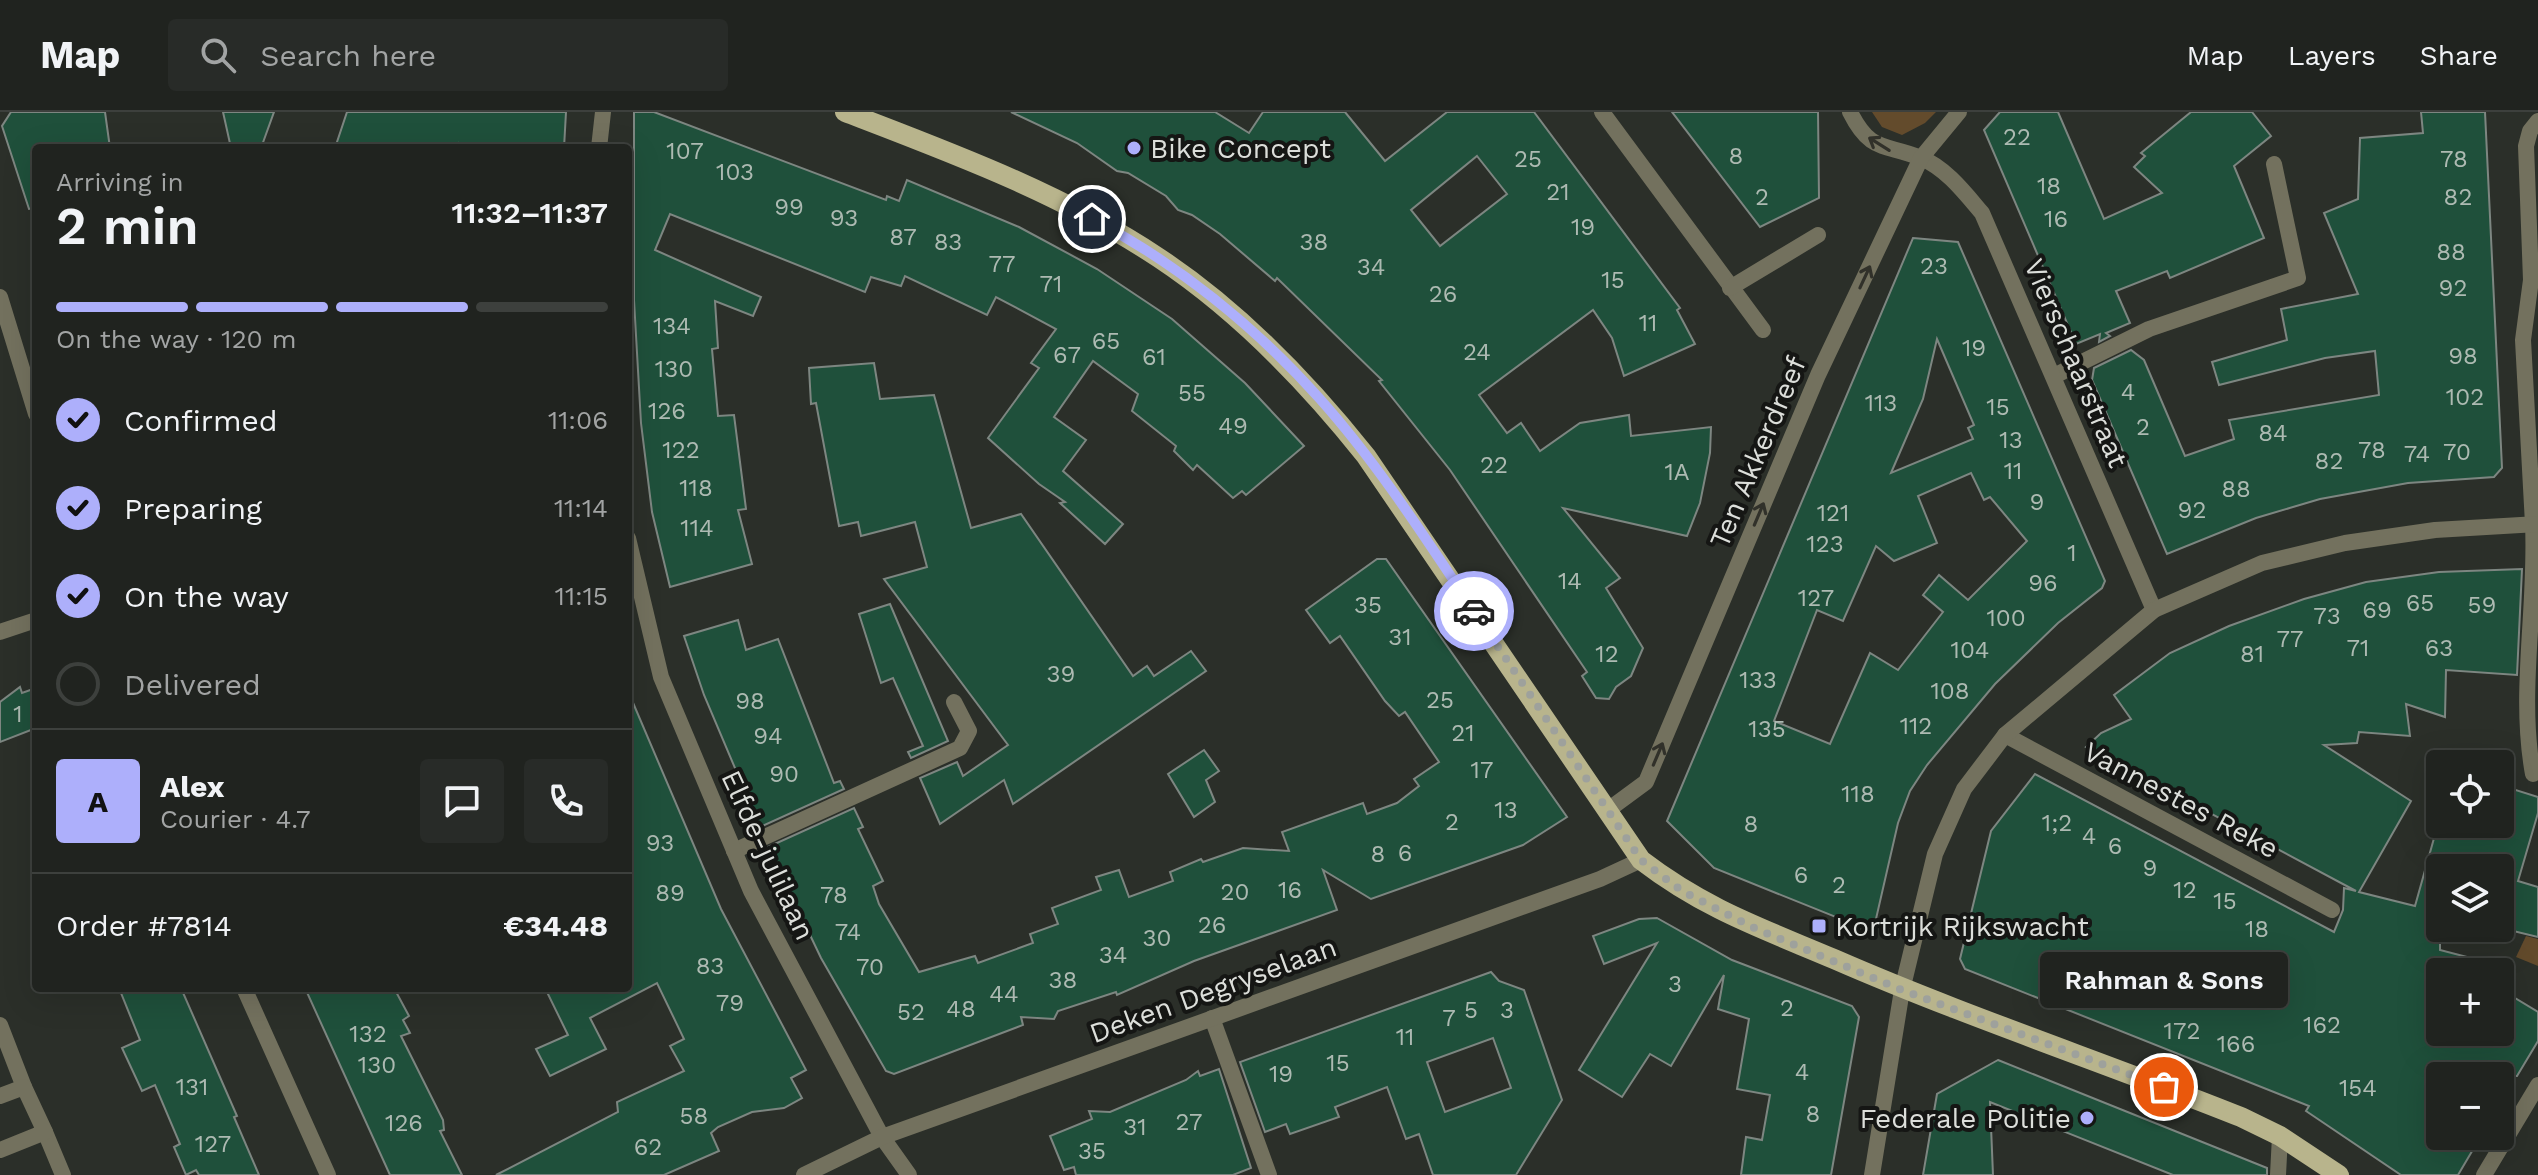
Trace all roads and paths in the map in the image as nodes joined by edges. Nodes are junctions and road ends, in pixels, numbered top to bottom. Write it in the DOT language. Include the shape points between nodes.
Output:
graph roads {
  1 [pos="603,112"];
  2 [pos="845,112"];
  3 [pos="1602,112"];
  4 [pos="1850,112"];
  5 [pos="1959,112"];
  6 [pos="2538,121"];
  7 [pos="599,144"];
  8 [pos="1921,158"];
  9 [pos="2274,164"];
  10 [pos="1818,235"];
  11 [pos="1730,288"];
  12 [pos="0,297"];
  13 [pos="1763,330"];
  14 [pos="2054,376"];
  15 [pos="32,401"];
  16 [pos="2536,524"];
  17 [pos="632,555"];
  18 [pos="2154,610"];
  19 [pos="32,621"];
  20 [pos="0,632"];
  21 [pos="954,702"];
  22 [pos="2005,735"];
  23 [pos="2533,774"];
  24 [pos="1608,810"];
  25 [pos="734,851"];
  26 [pos="1641,860"];
  27 [pos="2332,910"];
  28 [pos="1902,990"];
  29 [pos="246,992"];
  30 [pos="1212,1018"];
  31 [pos="0,1025"];
  32 [pos="2538,1085"];
  33 [pos="24,1087"];
  34 [pos="0,1096"];
  35 [pos="45,1132"];
  36 [pos="2280,1136"];
  37 [pos="882,1137"];
  38 [pos="0,1150"];
  39 [pos="63,1175"];
  40 [pos="328,1175"];
  41 [pos="804,1175"];
  42 [pos="909,1175"];
  43 [pos="1269,1175"];
  44 [pos="1872,1175"];
  45 [pos="2278,1175"];
  46 [pos="2339,1175"];
  47 [pos="2484,1175"];
  1 -- 7 [label="street"];
  2 -- 24 [label="main road" via="964,159 1118,233 1203,291 1263,343 1320,398 1366,456"];
  3 -- 11 [label="street"];
  8 -- 4 [label="street, Vierschaarstraat, one-way" via="1875,144 1858,129"];
  5 -- 8 [label="street, Ten Akkerdreef"];
  6 -- 16 [label="street" via="2526,146 2531,280 2523,340"];
  8 -- 14 [label="street, Vierschaarstraat" via="1957,183 1982,213"];
  24 -- 8 [label="street, Ten Akkerdreef, one-way" via="1646,782 1818,375"];
  9 -- 14 [label="street" via="2298,278 2149,329"];
  10 -- 11 [label="street"];
  11 -- 13 [label="street"];
  12 -- 15 [label="street"];
  14 -- 18 [label="street, Vierschaarstraat"];
  16 -- 18 [label="street" via="2435,530 2345,543 2262,563"];
  16 -- 23 [label="street" via="2526,739"];
  17 -- 25 [label="street, Elfde-julilaan" via="661,677"];
  18 -- 22 [label="street"];
  19 -- 20 [label="street"];
  21 -- 25 [label="street" via="969,731 960,748"];
  22 -- 27 [label="street, Vannestes Reke"];
  22 -- 28 [label="street" via="1964,789 1935,854"];
  24 -- 26 [label="main road"];
  25 -- 37 [label="street, Elfde-julilaan"];
  26 -- 28 [label="main road" via="1682,891 1731,917"];
  26 -- 30 [label="street, Deken Degryselaan"];
  28 -- 36 [label="main road" via="2150,1081"];
  28 -- 44 [label="street"];
  29 -- 40 [label="street"];
  30 -- 37 [label="street, Deken Degryselaan"];
  30 -- 43 [label="street"];
  31 -- 33 [label="street"];
  32 -- 47 [label="street"];
  33 -- 34 [label="street"];
  33 -- 35 [label="street"];
  35 -- 38 [label="street"];
  35 -- 39 [label="street"];
  36 -- 45 [label="street"];
  36 -- 46 [label="main road"];
  37 -- 41 [label="street, Deken Degryselaan"];
  37 -- 42 [label="street, Elfde-julilaan"];
}
